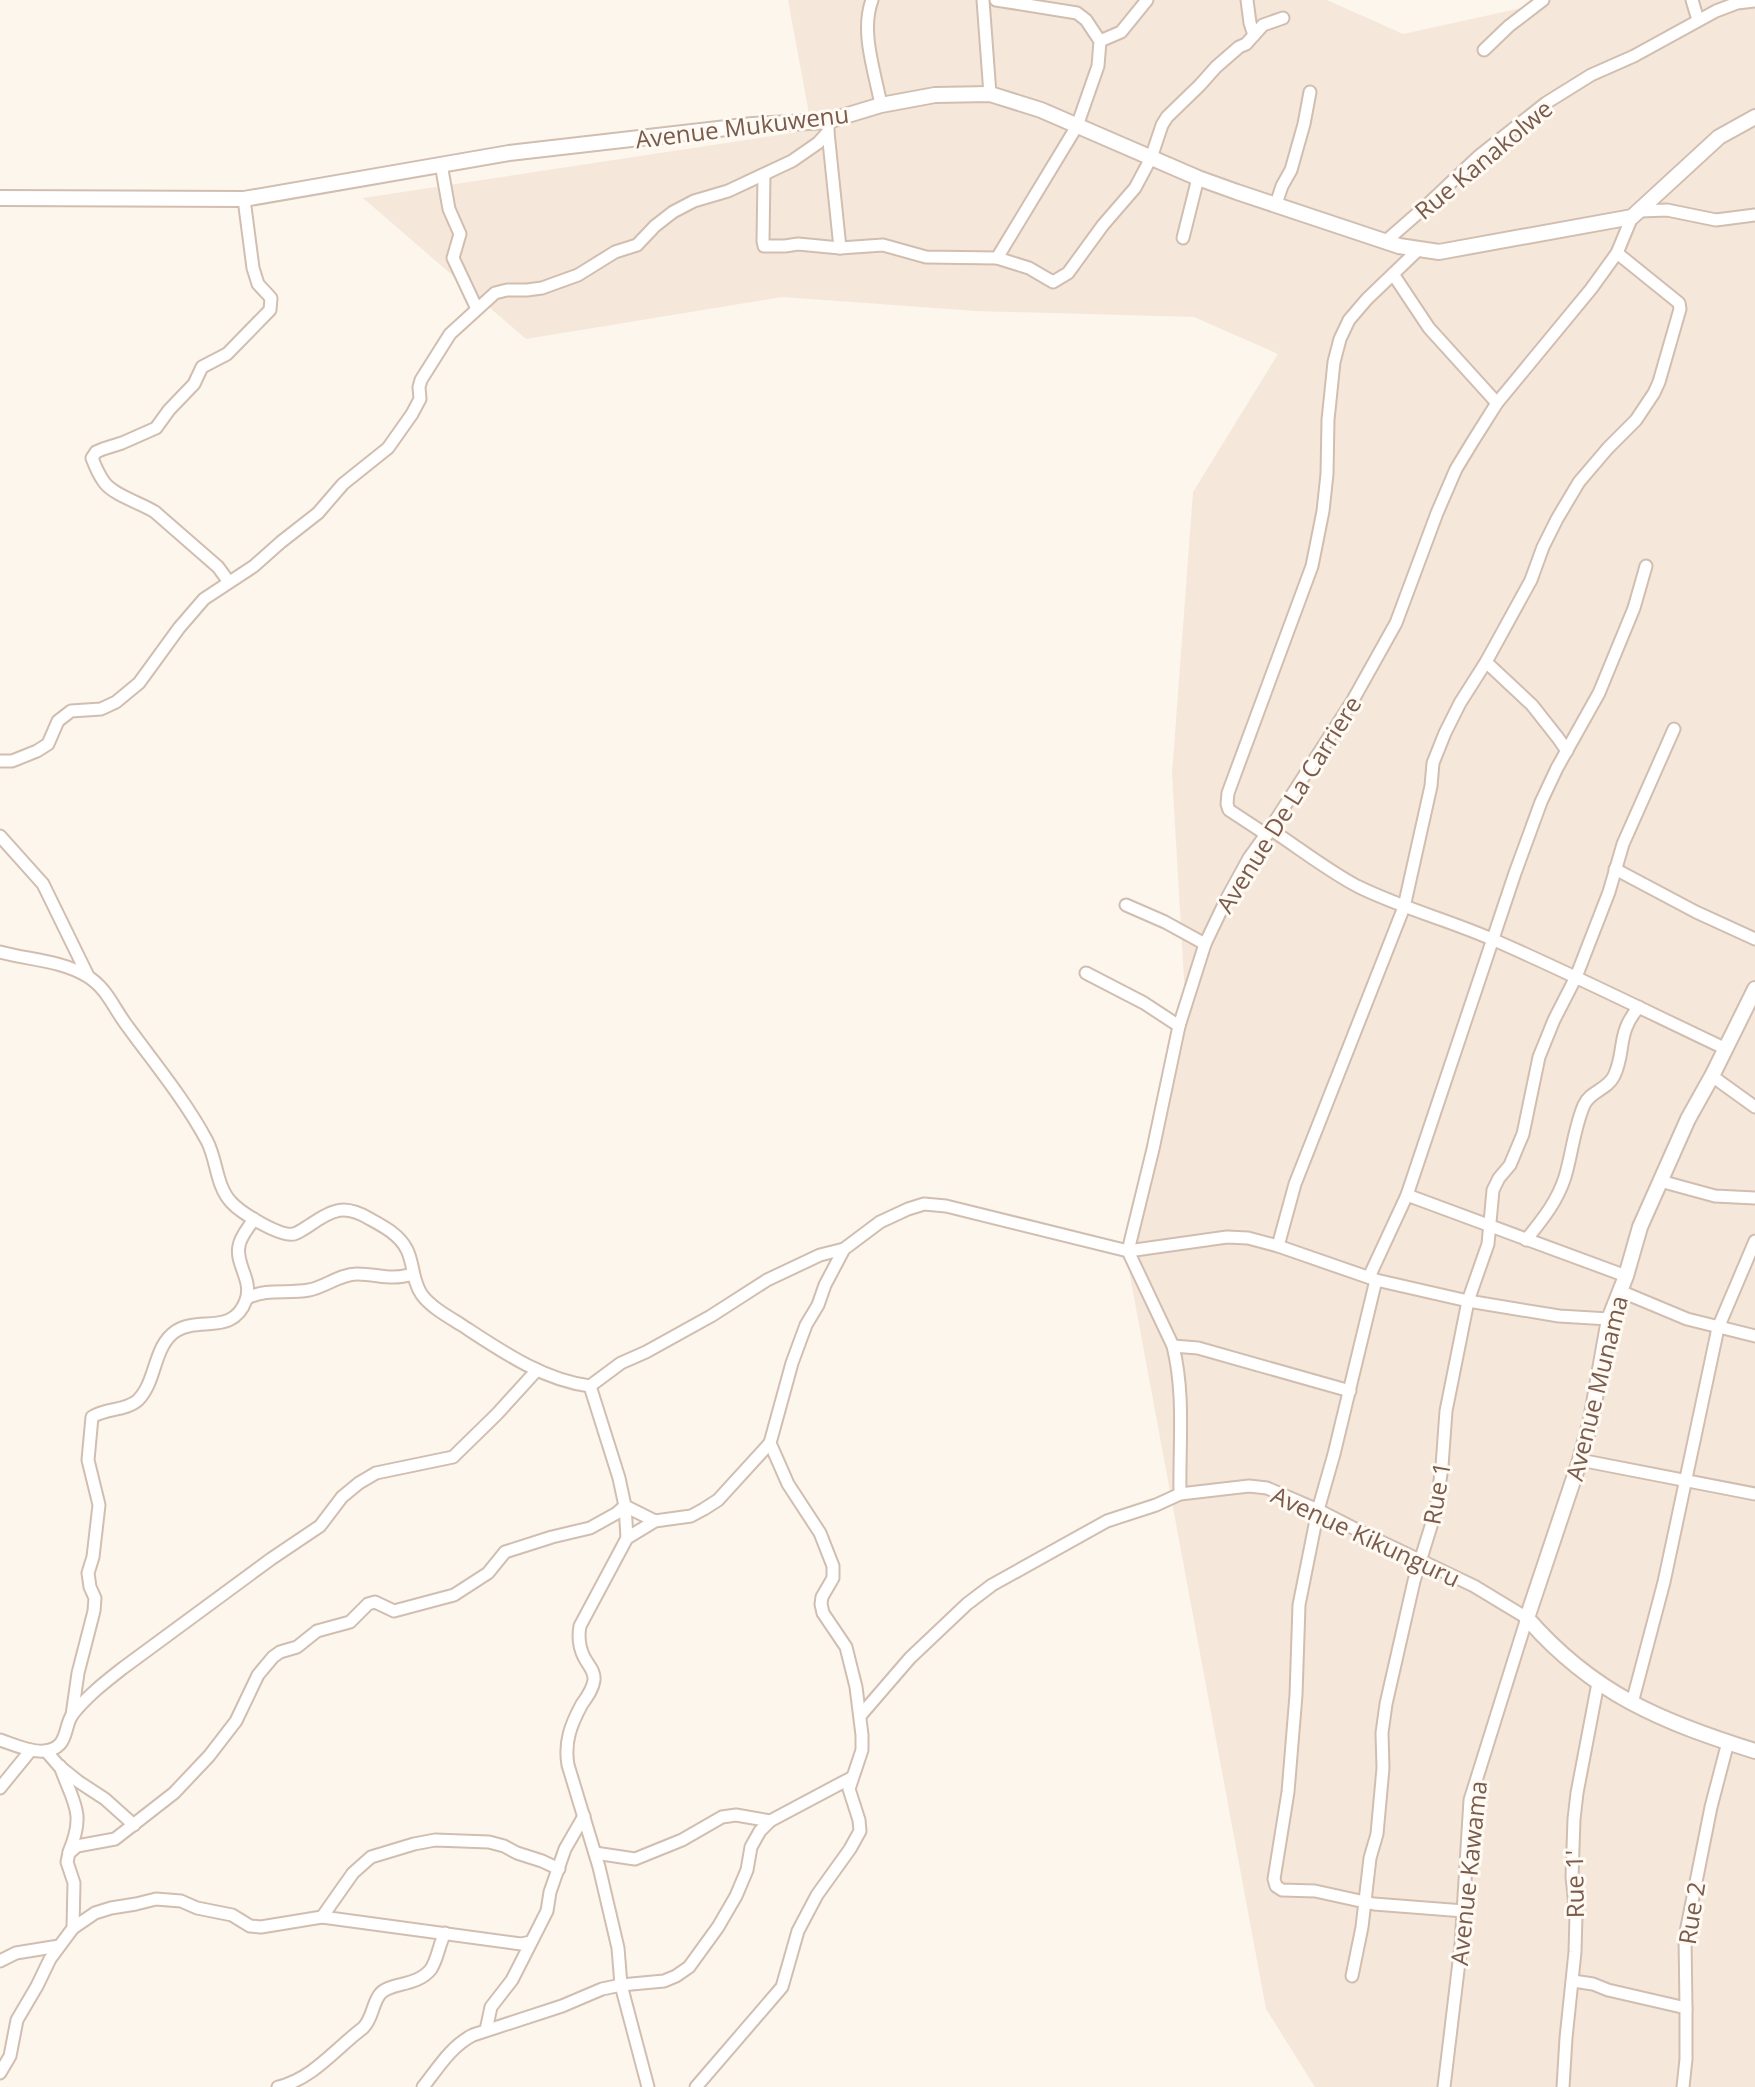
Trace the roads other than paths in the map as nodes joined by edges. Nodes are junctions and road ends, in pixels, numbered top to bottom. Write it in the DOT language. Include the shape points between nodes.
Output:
graph roads {
  1 [pos="872,0"];
  2 [pos="983,0"];
  3 [pos="996,0"];
  4 [pos="1147,0"];
  5 [pos="1247,0"];
  6 [pos="1543,0"];
  7 [pos="1692,0"];
  8 [pos="1755,1"];
  9 [pos="1283,18"];
  10 [pos="1698,20"];
  11 [pos="1254,35"];
  12 [pos="1100,41"];
  13 [pos="1484,50"];
  14 [pos="1310,92"];
  15 [pos="990,94"];
  16 [pos="881,105"];
  17 [pos="1755,117"];
  18 [pos="828,126"];
  19 [pos="1077,126"];
  20 [pos="1151,158"];
  21 [pos="441,164"];
  22 [pos="764,175"];
  23 [pos="1198,178"];
  24 [pos="0,198"];
  25 [pos="244,199"];
  26 [pos="1276,204"];
  27 [pos="1636,214"];
  28 [pos="1755,215"];
  29 [pos="1183,238"];
  30 [pos="1386,241"];
  31 [pos="840,248"];
  32 [pos="1418,250"];
  33 [pos="1617,253"];
  34 [pos="997,258"];
  35 [pos="1393,274"];
  36 [pos="477,309"];
  37 [pos="1497,403"];
  38 [pos="1646,566"];
  39 [pos="229,582"];
  40 [pos="1486,662"];
  41 [pos="1674,729"];
  42 [pos="1567,751"];
  43 [pos="0,761"];
  44 [pos="1268,832"];
  45 [pos="0,836"];
  46 [pos="1615,869"];
  47 [pos="1126,905"];
  48 [pos="1404,907"];
  49 [pos="1493,939"];
  50 [pos="1755,939"];
  51 [pos="1205,944"];
  52 [pos="0,952"];
  53 [pos="1086,973"];
  54 [pos="88,977"];
  55 [pos="1576,977"];
  56 [pos="1755,989"];
  57 [pos="1639,1007"];
  58 [pos="1179,1026"];
  59 [pos="1726,1049"];
  60 [pos="1712,1076"];
  61 [pos="1755,1107"];
  62 [pos="1660,1181"];
  63 [pos="1407,1195"];
  64 [pos="1755,1198"];
  65 [pos="254,1219"];
  66 [pos="1490,1226"];
  67 [pos="1526,1240"];
  68 [pos="1755,1241"];
  69 [pos="1278,1246"];
  70 [pos="844,1249"];
  71 [pos="1128,1251"];
  72 [pos="413,1274"];
  73 [pos="1626,1276"];
  74 [pos="1372,1279"];
  75 [pos="1620,1291"];
  76 [pos="247,1298"];
  77 [pos="1468,1301"];
  78 [pos="1609,1319"];
  79 [pos="1718,1328"];
  80 [pos="1755,1336"];
  81 [pos="1173,1346"];
  82 [pos="537,1370"];
  83 [pos="590,1386"];
  84 [pos="1350,1391"];
  85 [pos="770,1443"];
  86 [pos="1580,1460"];
  87 [pos="1684,1480"];
  88 [pos="1180,1494"];
  89 [pos="1755,1494"];
  90 [pos="625,1506"];
  91 [pos="1318,1510"];
  92 [pos="655,1521"];
  93 [pos="627,1538"];
  94 [pos="1421,1560"];
  95 [pos="1527,1618"];
  96 [pos="1598,1683"];
  97 [pos="1632,1703"];
  98 [pos="72,1716"];
  99 [pos="860,1716"];
  100 [pos="0,1740"];
  101 [pos="1728,1742"];
  102 [pos="31,1750"];
  103 [pos="46,1751"];
  104 [pos="1755,1751"];
  105 [pos="59,1766"];
  106 [pos="851,1778"];
  107 [pos="0,1788"];
  108 [pos="584,1816"];
  109 [pos="770,1821"];
  110 [pos="134,1825"];
  111 [pos="69,1853"];
  112 [pos="595,1853"];
  113 [pos="559,1869"];
  114 [pos="1365,1901"];
  115 [pos="1464,1911"];
  116 [pos="322,1917"];
  117 [pos="73,1928"];
  118 [pos="445,1933"];
  119 [pos="531,1942"];
  120 [pos="59,1946"];
  121 [pos="0,1961"];
  122 [pos="1352,1976"];
  123 [pos="1573,1981"];
  124 [pos="621,1985"];
  125 [pos="1686,2008"];
  126 [pos="486,2030"];
  127 [pos="0,2073"];
  128 [pos="278,2087"];
  129 [pos="423,2087"];
  130 [pos="648,2087"];
  131 [pos="696,2087"];
  132 [pos="1444,2087"];
  133 [pos="1563,2087"];
  134 [pos="1683,2087"];
  1 -- 16 [label="street" via="868,36"];
  2 -- 15 [label="street"];
  3 -- 12 [label="street" via="1077,13"];
  4 -- 12 [label="street" via="1121,32"];
  5 -- 11 [label="street"];
  6 -- 13 [label="street"];
  7 -- 10 [label="street"];
  8 -- 10 [label="street, Rue Kanakolwe" via="1729,5"];
  9 -- 11 [label="street" via="1265,23"];
  10 -- 30 [label="street, Rue Kanakolwe" via="1591,75 1527,117"];
  11 -- 20 [label="street" via="1167,117"];
  12 -- 19 [label="street" via="1098,66"];
  14 -- 26 [label="street" via="1291,170"];
  15 -- 16 [label="street, Avenue Mukuwenu" via="935,95"];
  15 -- 19 [label="street, Avenue Mukuwenu"];
  16 -- 18 [label="street, Avenue Mukuwenu"];
  17 -- 27 [label="street" via="1719,137"];
  18 -- 21 [label="street, Avenue Mukuwenu" via="753,125"];
  18 -- 22 [label="street" via="808,151"];
  18 -- 31 [label="street"];
  19 -- 20 [label="street, Avenue Mukuwenu"];
  19 -- 34 [label="street"];
  20 -- 23 [label="street, Avenue Mukuwenu"];
  20 -- 34 [label="street" via="1135,188 1057,281"];
  21 -- 25 [label="street, Avenue Mukuwenu"];
  21 -- 36 [label="street" via="449,209 460,234 453,258"];
  22 -- 31 [label="street" via="763,244"];
  22 -- 36 [label="street" via="673,212 637,245 578,275 542,288 500,291"];
  23 -- 26 [label="street, Avenue Mukuwenu"];
  23 -- 29 [label="street"];
  24 -- 25 [label="street, Avenue Mukuwenu"];
  25 -- 39 [label="street" via="253,268 271,298 270,310 232,349 202,367 156,428 92,458 110,489 155,512"];
  26 -- 30 [label="street, Avenue Mukuwenu"];
  27 -- 28 [label="street" via="1667,210 1716,220"];
  27 -- 32 [label="street, Avenue Mukuwenu" via="1439,252"];
  27 -- 33 [label="street, Avenue De La Carriere"];
  30 -- 32 [label="street, Avenue Mukuwenu"];
  31 -- 34 [label="street" via="883,245 926,257"];
  32 -- 35 [label="street"];
  33 -- 37 [label="street, Avenue De La Carriere"];
  33 -- 40 [label="street" via="1679,303 1659,382 1636,420 1579,482"];
  35 -- 37 [label="street" via="1429,328"];
  35 -- 44 [label="street" via="1349,320 1340,339 1323,511 1312,566 1228,793 1229,810"];
  36 -- 39 [label="street" via="434,358 419,383 420,399 388,448 343,484 318,513"];
  37 -- 44 [label="street, Avenue De La Carriere" via="1456,469 1396,623"];
  38 -- 42 [label="street" via="1599,693"];
  39 -- 43 [label="street" via="204,599 139,683 116,702 71,711 58,721 48,744 12,761"];
  40 -- 42 [label="street" via="1532,705"];
  40 -- 48 [label="street" via="1433,763"];
  41 -- 46 [label="street, Rue 1"];
  42 -- 49 [label="street" via="1541,802"];
  44 -- 48 [label="street"];
  44 -- 51 [label="street, Avenue De La Carriere" via="1233,886"];
  45 -- 54 [label="street" via="43,884"];
  46 -- 50 [label="street"];
  46 -- 55 [label="street, Rue 1"];
  47 -- 51 [label="street"];
  48 -- 49 [label="street"];
  48 -- 69 [label="street" via="1295,1184"];
  49 -- 55 [label="street"];
  49 -- 63 [label="street"];
  51 -- 58 [label="street, Avenue De La Carriere"];
  52 -- 54 [label="street" via="56,962"];
  53 -- 58 [label="street"];
  54 -- 65 [label="street" via="107,992 189,1110 231,1203"];
  55 -- 57 [label="street"];
  55 -- 66 [label="street, Rue 1" via="1539,1057 1523,1134 1495,1184"];
  56 -- 59 [label="street, Avenue Munama"];
  57 -- 59 [label="street"];
  57 -- 67 [label="street" via="1626,1026 1613,1078 1584,1105 1559,1194"];
  58 -- 71 [label="street, Avenue De La Carriere"];
  59 -- 60 [label="street, Avenue Munama"];
  60 -- 61 [label="street"];
  60 -- 62 [label="street, Avenue Munama"];
  62 -- 64 [label="street" via="1715,1196"];
  62 -- 73 [label="street, Avenue Munama"];
  63 -- 66 [label="street"];
  63 -- 74 [label="street"];
  65 -- 72 [label="street" via="292,1234 334,1211 356,1211 399,1238"];
  65 -- 76 [label="street" via="239,1245"];
  66 -- 67 [label="street"];
  66 -- 77 [label="street, Rue 1"];
  67 -- 73 [label="street"];
  68 -- 79 [label="street"];
  69 -- 71 [label="street" via="1227,1237"];
  69 -- 74 [label="street"];
  70 -- 71 [label="street" via="880,1222 924,1204"];
  70 -- 83 [label="street" via="767,1280"];
  70 -- 85 [label="street" via="806,1325"];
  71 -- 81 [label="street"];
  72 -- 76 [label="street" via="349,1275 307,1291 259,1292"];
  72 -- 82 [label="street" via="423,1297 438,1309"];
  73 -- 75 [label="street, Avenue Munama"];
  74 -- 77 [label="street"];
  74 -- 84 [label="street"];
  75 -- 78 [label="street, Avenue Munama"];
  75 -- 79 [label="street"];
  76 -- 98 [label="street" via="238,1315 222,1323 182,1327 173,1333 138,1400 92,1417 88,1460 99,1505 88,1573 95,1598"];
  77 -- 78 [label="street"];
  77 -- 94 [label="street, Rue 1" via="1446,1411 1436,1510"];
  78 -- 86 [label="street, Avenue Munama"];
  79 -- 80 [label="street"];
  79 -- 87 [label="street"];
  81 -- 84 [label="street" via="1198,1348"];
  81 -- 88 [label="street" via="1181,1402"];
  82 -- 83 [label="street"];
  82 -- 98 [label="street" via="453,1457 376,1473 359,1483 320,1526 123,1668"];
  83 -- 90 [label="street"];
  84 -- 91 [label="street"];
  85 -- 92 [label="street" via="718,1500 691,1516"];
  85 -- 99 [label="street" via="833,1566 821,1604 846,1647"];
  86 -- 87 [label="street"];
  86 -- 95 [label="street, Avenue Munama"];
  87 -- 89 [label="street"];
  87 -- 97 [label="street"];
  88 -- 91 [label="street, Avenue Kikunguru" via="1267,1488"];
  88 -- 99 [label="street, Avenue Kikunguru" via="1107,1521 992,1585 910,1658"];
  90 -- 92 [label="street"];
  90 -- 93 [label="street"];
  90 -- 110 [label="street" via="590,1528 505,1552 488,1573 454,1595 394,1611 368,1604 350,1622 317,1631 297,1647 280,1652 258,1675 236,1721 209,1756"];
  91 -- 94 [label="street, Avenue Kikunguru"];
  91 -- 114 [label="street" via="1299,1605 1288,1792 1274,1879 1282,1890"];
  92 -- 93 [label="street"];
  93 -- 108 [label="street" via="584,1615 578,1637 593,1686 575,1716 565,1751"];
  94 -- 95 [label="street, Avenue Kikunguru"];
  94 -- 114 [label="street, Rue 1" via="1386,1704 1377,1834"];
  95 -- 96 [label="street, Avenue Kikunguru"];
  95 -- 115 [label="street, Avenue Kawama" via="1470,1800"];
  96 -- 97 [label="street, Avenue Kikunguru"];
  96 -- 123 [label="street, Rue 1'" via="1574,1819"];
  97 -- 101 [label="street, Avenue Kikunguru"];
  98 -- 103 [label="street" via="60,1744"];
  99 -- 106 [label="street" via="862,1750"];
  100 -- 102 [label="street"];
  101 -- 104 [label="street, Avenue Kikunguru"];
  101 -- 125 [label="street, Rue 2" via="1685,1937"];
  102 -- 103 [label="street"];
  102 -- 107 [label="street"];
  103 -- 105 [label="street"];
  105 -- 110 [label="street"];
  105 -- 111 [label="street" via="79,1819"];
  106 -- 109 [label="street"];
  106 -- 131 [label="street" via="860,1831 798,1931 782,1987"];
  108 -- 112 [label="street"];
  108 -- 113 [label="street"];
  109 -- 112 [label="street" via="722,1817 635,1859"];
  109 -- 124 [label="street" via="751,1847 736,1896 689,1967 664,1981"];
  110 -- 111 [label="street" via="115,1839 77,1846"];
  111 -- 117 [label="street"];
  112 -- 124 [label="street" via="618,1948"];
  113 -- 116 [label="street" via="489,1842 414,1844 371,1857"];
  113 -- 119 [label="street"];
  114 -- 115 [label="street"];
  114 -- 122 [label="street, Rue 1"];
  115 -- 132 [label="street, Avenue Kawama"];
  116 -- 117 [label="street" via="250,1926 232,1915 156,1899 95,1913"];
  116 -- 118 [label="street"];
  117 -- 120 [label="street"];
  118 -- 119 [label="street"];
  118 -- 128 [label="street" via="429,1971 383,1991 363,2028 327,2060"];
  119 -- 126 [label="street" via="491,2007"];
  120 -- 121 [label="street"];
  120 -- 127 [label="street" via="17,2020 10,2056"];
  123 -- 125 [label="street"];
  123 -- 133 [label="street, Rue 1'"];
  124 -- 126 [label="street"];
  124 -- 130 [label="street"];
  125 -- 134 [label="street, Rue 2"];
  126 -- 129 [label="street" via="452,2049"];
}
